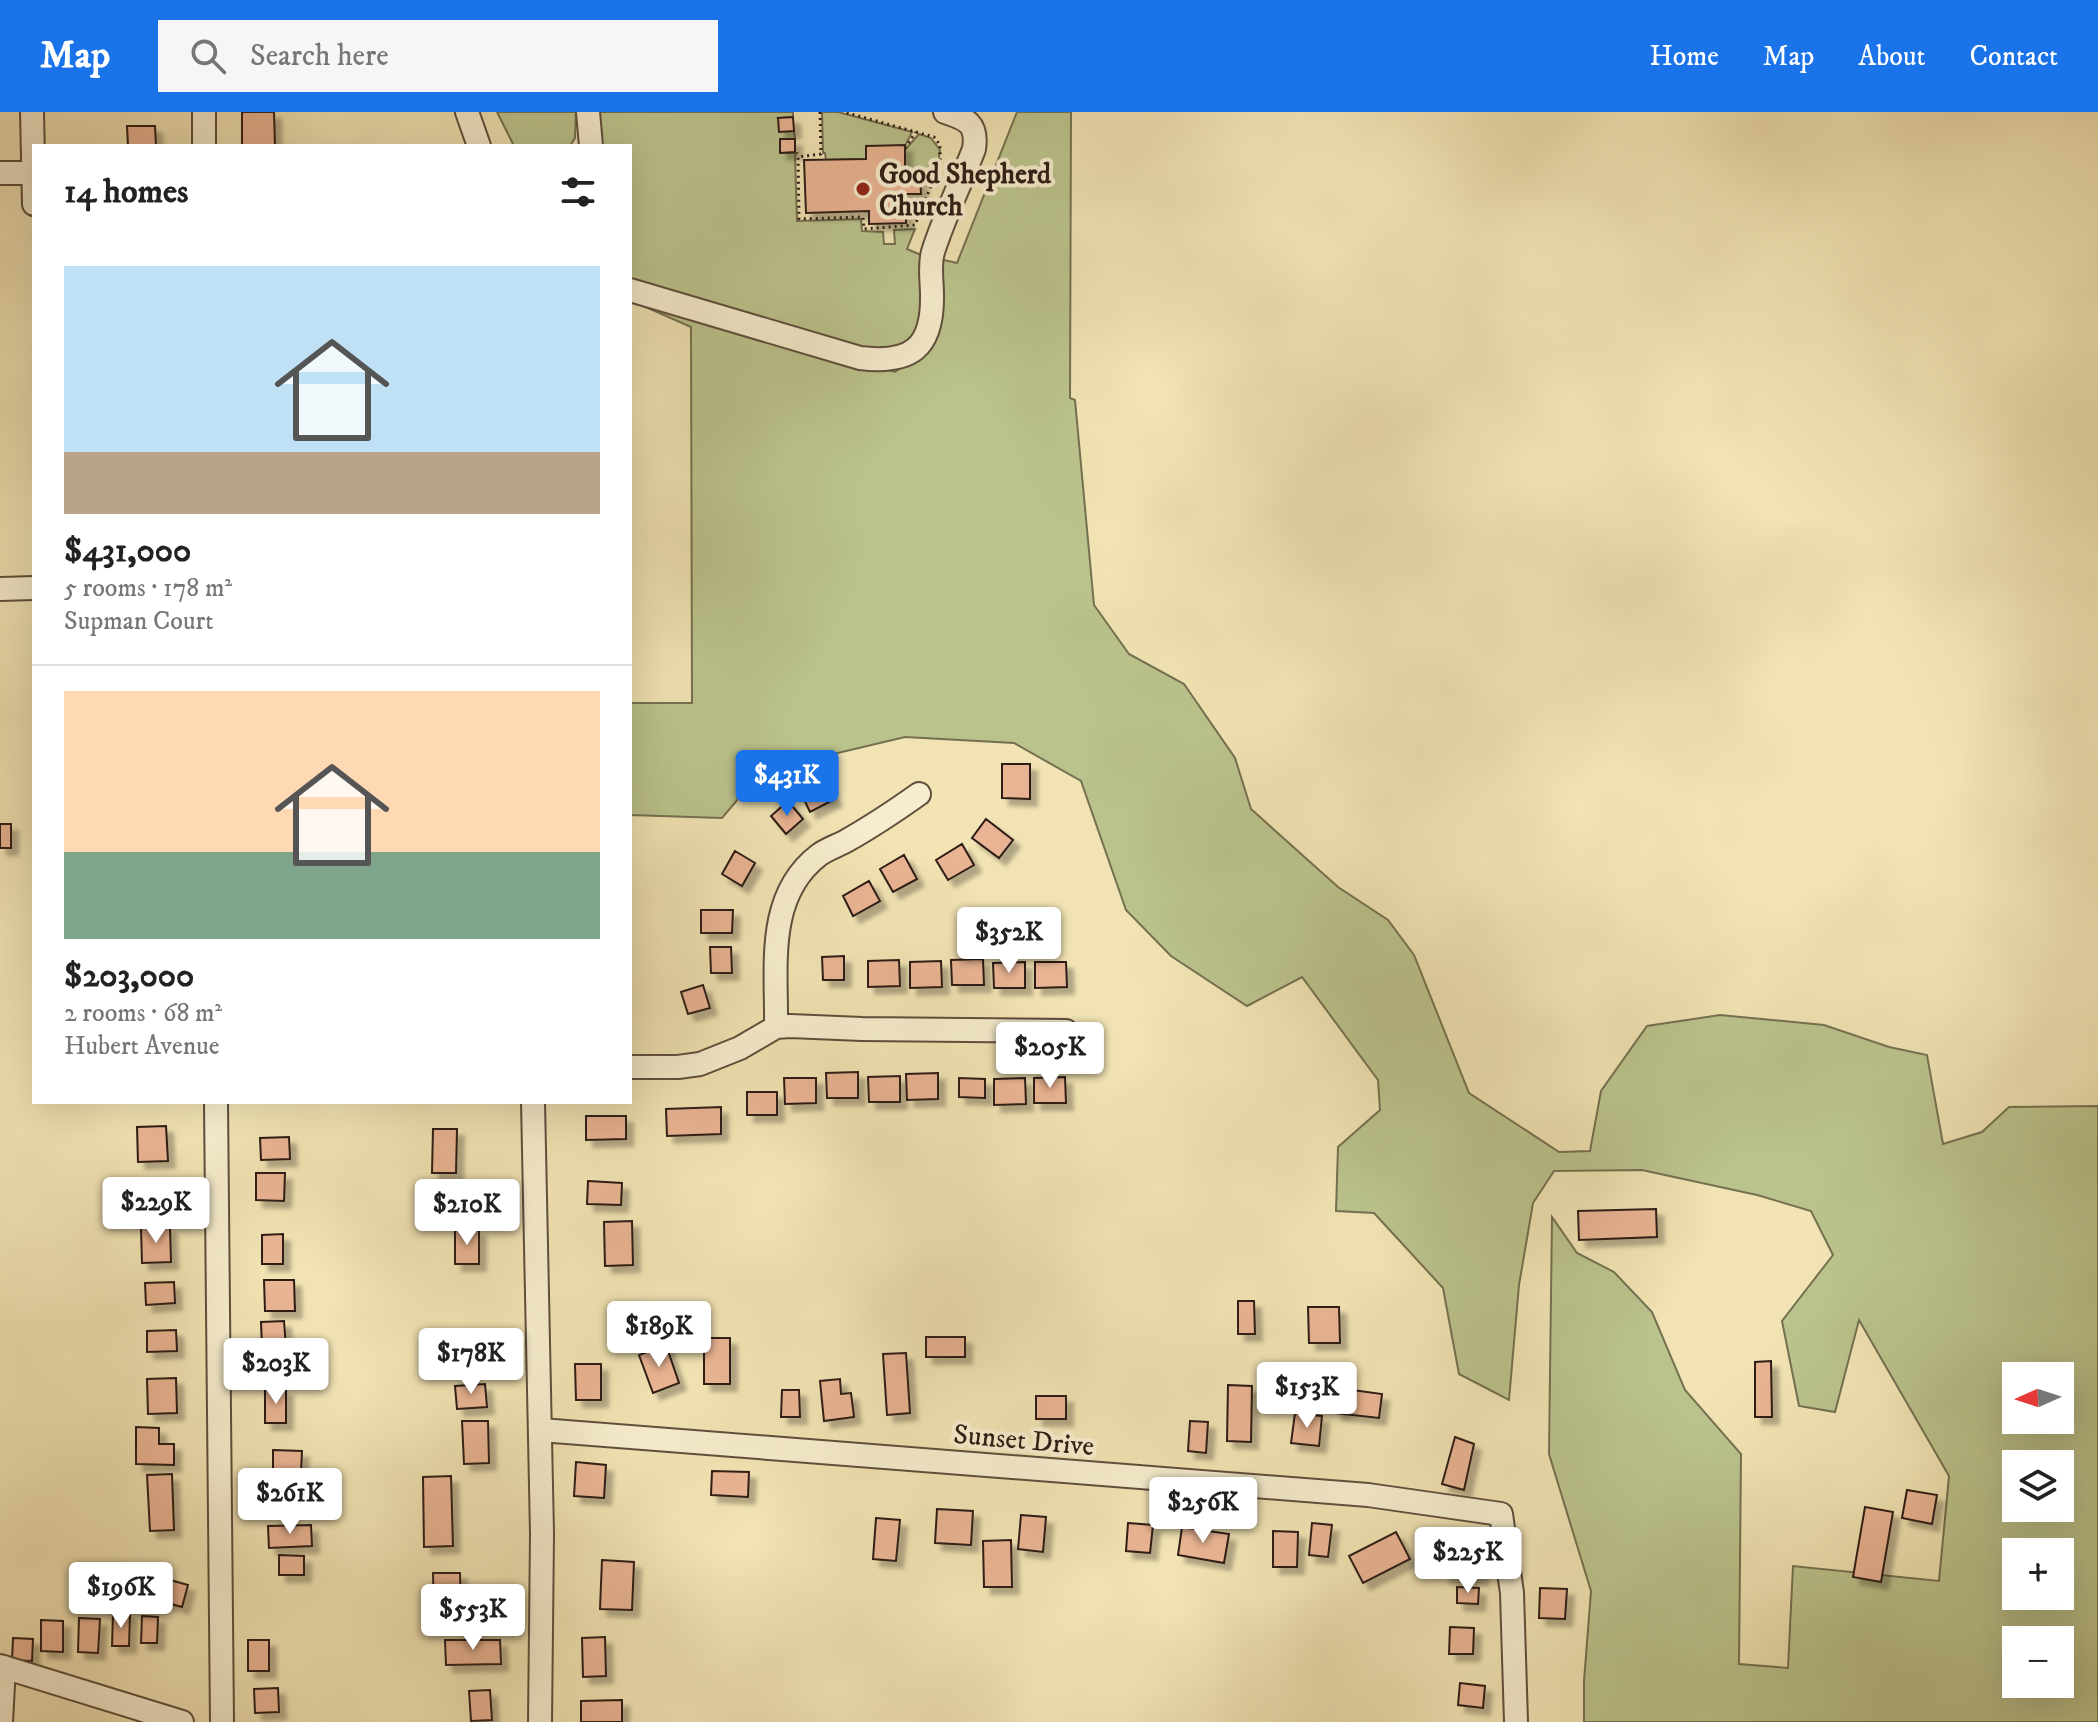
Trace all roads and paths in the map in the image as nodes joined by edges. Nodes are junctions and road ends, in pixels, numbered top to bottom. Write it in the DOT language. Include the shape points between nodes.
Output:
graph roads {
  1 [pos="32,112"];
  2 [pos="204,112"];
  3 [pos="467,112"];
  4 [pos="588,112"];
  5 [pos="820,112"];
  6 [pos="844,112"];
  7 [pos="945,112"];
  8 [pos="916,132"];
  9 [pos="33,144"];
  10 [pos="204,144"];
  11 [pos="478,144"];
  12 [pos="591,144"];
  13 [pos="905,148"];
  14 [pos="821,154"];
  15 [pos="823,160"];
  16 [pos="0,173"];
  17 [pos="32,173"];
  18 [pos="632,291"];
  19 [pos="32,588"];
  20 [pos="0,589"];
  21 [pos="919,794"];
  22 [pos="776,1027"];
  23 [pos="1066,1031"];
  24 [pos="632,1067"];
  25 [pos="216,1104"];
  26 [pos="533,1104"];
  27 [pos="541,1430"];
  28 [pos="2,1667"];
  29 [pos="1,1722"];
  30 [pos="182,1722"];
  31 [pos="222,1722"];
  32 [pos="540,1722"];
  33 [pos="1516,1722"];
  1 -- 9 [label="street"];
  2 -- 10 [label="street"];
  3 -- 11 [label="street"];
  4 -- 12 [label="street"];
  5 -- 14 [label="path"];
  6 -- 8 [label="path"];
  7 -- 18 [label="street" via="963,118 976,136 932,255 930,321 924,340 912,353 885,361 860,358"];
  8 -- 13 [label="path"];
  8 -- 14 [label="path" via="934,137 942,154 915,225 864,229 863,217 799,219 798,157"];
  14 -- 15 [label="path"];
  16 -- 17 [label="street"];
  19 -- 20 [label="street"];
  21 -- 22 [label="street" via="820,854 793,883 777,934"];
  22 -- 23 [label="street"];
  22 -- 24 [label="street" via="700,1064"];
  25 -- 31 [label="street"];
  26 -- 27 [label="street"];
  27 -- 32 [label="street"];
  27 -- 33 [label="street, Sunset Drive" via="1368,1495 1501,1514 1512,1593"];
  28 -- 29 [label="street"];
  28 -- 30 [label="street"];
}
